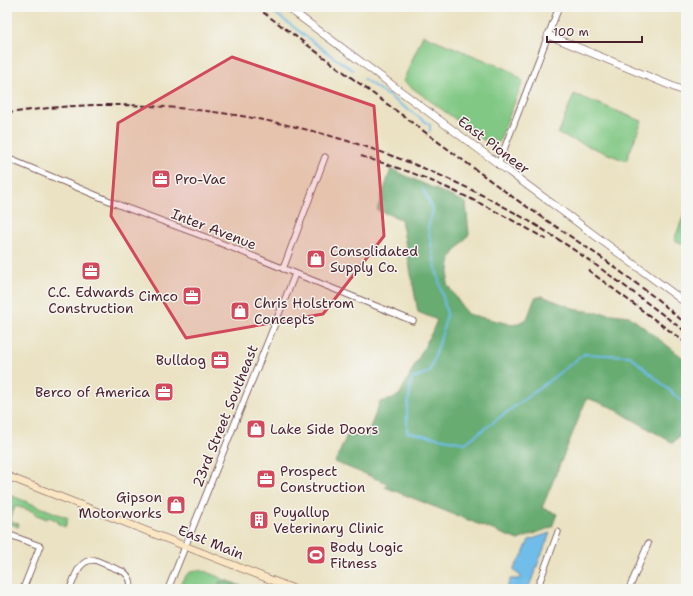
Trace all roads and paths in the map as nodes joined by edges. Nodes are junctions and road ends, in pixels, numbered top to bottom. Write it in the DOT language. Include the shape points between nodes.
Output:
graph roads {
  1 [pos="287,7"];
  2 [pos="559,7"];
  3 [pos="548,35"];
  4 [pos="686,92"];
  5 [pos="326,157"];
  6 [pos="7,158"];
  7 [pos="498,164"];
  8 [pos="283,269"];
  9 [pos="295,274"];
  10 [pos="686,304"];
  11 [pos="413,322"];
  12 [pos="7,476"];
  13 [pos="558,532"];
  14 [pos="7,534"];
  15 [pos="648,544"];
  16 [pos="186,546"];
  17 [pos="23,589"];
  18 [pos="70,589"];
  19 [pos="130,589"];
  20 [pos="168,589"];
  21 [pos="294,589"];
  22 [pos="537,589"];
  23 [pos="629,589"];
  1 -- 7 [label="street, East Pioneer"];
  2 -- 3 [label="street"];
  3 -- 4 [label="street"];
  3 -- 7 [label="street"];
  5 -- 8 [label="street"];
  6 -- 8 [label="street, Inter Avenue"];
  7 -- 10 [label="street, East Pioneer"];
  8 -- 9 [label="street, Inter Avenue"];
  9 -- 11 [label="street, Inter Avenue"];
  9 -- 16 [label="street, 23rd Street Southeast"];
  12 -- 16 [label="main road, East Main"];
  13 -- 22 [label="street"];
  14 -- 17 [label="street" via="40,546"];
  15 -- 23 [label="street"];
  16 -- 20 [label="street, 23rd Street Southeast"];
  16 -- 21 [label="main road, East Main"];
  18 -- 19 [label="street" via="79,567 92,560 127,574 131,581"];
}
